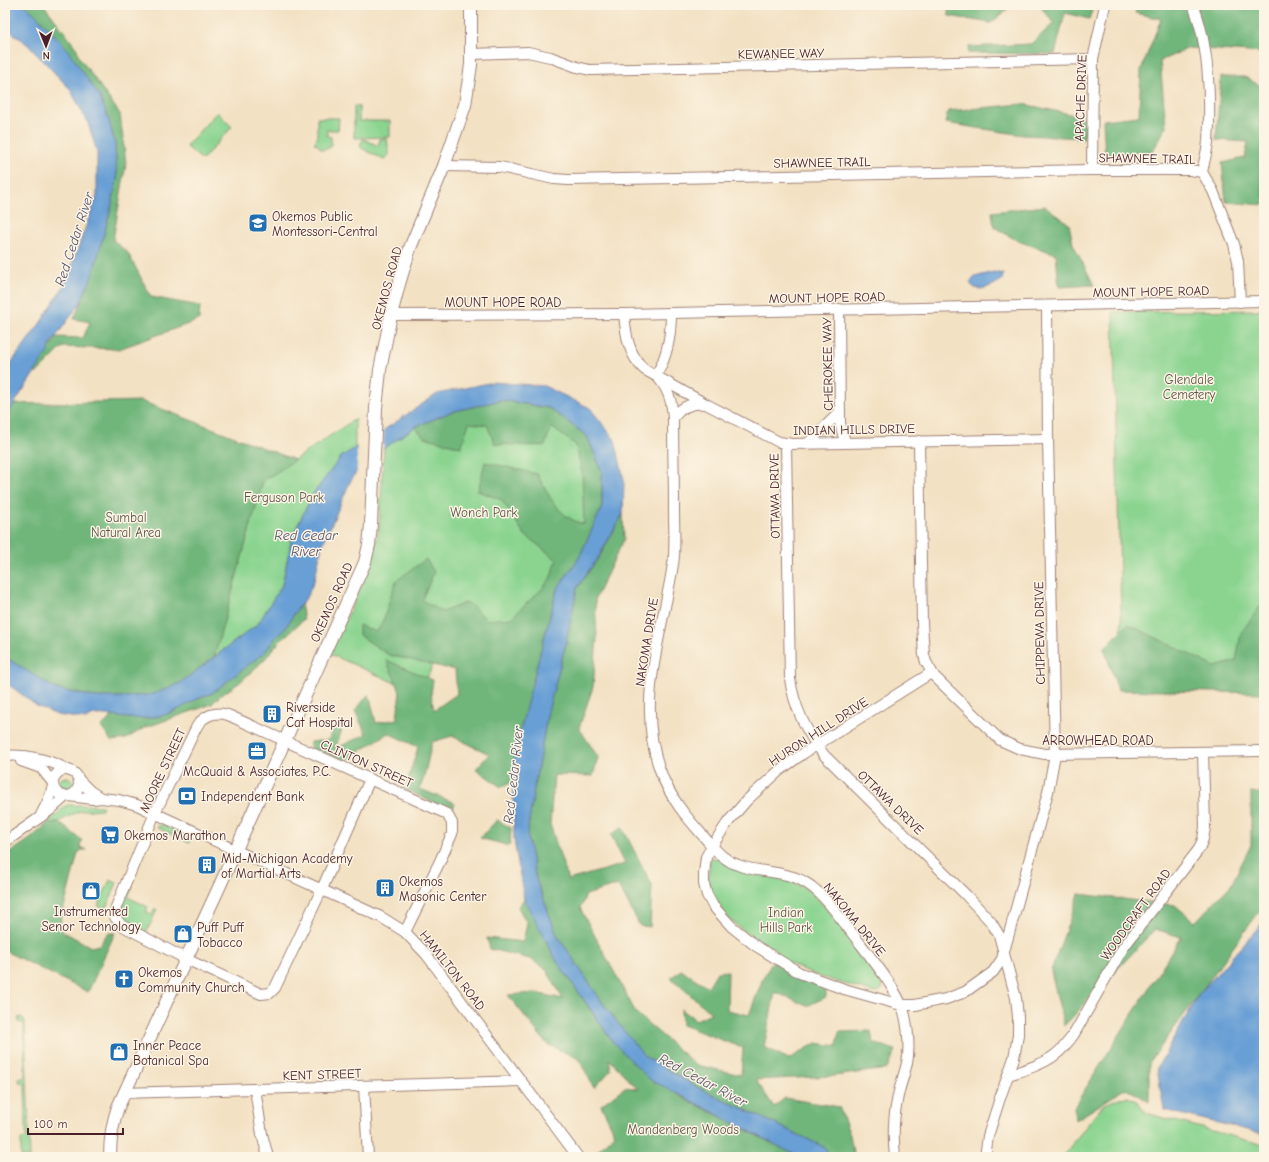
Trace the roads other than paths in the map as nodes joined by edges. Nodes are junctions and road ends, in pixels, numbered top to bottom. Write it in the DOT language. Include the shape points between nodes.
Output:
graph roads {
  1 [pos="471,5"];
  2 [pos="1105,5"];
  3 [pos="1193,5"];
  4 [pos="472,54"];
  5 [pos="1093,60"];
  6 [pos="444,166"];
  7 [pos="1092,170"];
  8 [pos="1202,172"];
  9 [pos="1264,301"];
  10 [pos="1240,302"];
  11 [pos="1047,306"];
  12 [pos="839,310"];
  13 [pos="671,312"];
  14 [pos="624,314"];
  15 [pos="391,315"];
  16 [pos="656,375"];
  17 [pos="706,404"];
  18 [pos="840,412"];
  19 [pos="673,418"];
  20 [pos="1048,439"];
  21 [pos="919,441"];
  22 [pos="845,442"];
  23 [pos="786,443"];
  24 [pos="808,443"];
  25 [pos="932,673"];
  26 [pos="197,726"];
  27 [pos="284,741"];
  28 [pos="817,746"];
  29 [pos="1264,751"];
  30 [pos="1203,752"];
  31 [pos="1055,754"];
  32 [pos="5,757"];
  33 [pos="70,771"];
  34 [pos="370,779"];
  35 [pos="79,780"];
  36 [pos="53,784"];
  37 [pos="67,796"];
  38 [pos="101,798"];
  39 [pos="155,813"];
  40 [pos="39,817"];
  41 [pos="5,842"];
  42 [pos="712,846"];
  43 [pos="235,850"];
  44 [pos="322,889"];
  45 [pos="1012,919"];
  46 [pos="992,922"];
  47 [pos="405,932"];
  48 [pos="1004,954"];
  49 [pos="186,959"];
  50 [pos="901,1005"];
  51 [pos="1008,1075"];
  52 [pos="521,1081"];
  53 [pos="364,1086"];
  54 [pos="255,1089"];
  55 [pos="124,1093"];
  56 [pos="110,1157"];
  57 [pos="268,1157"];
  58 [pos="368,1157"];
  59 [pos="578,1157"];
  60 [pos="895,1157"];
  61 [pos="985,1157"];
  1 -- 4 [label="main road, OKEMOS ROAD"];
  2 -- 5 [label="street, APACHE DRIVE"];
  3 -- 8 [label="street" via="1202,34 1208,80 1208,143"];
  4 -- 5 [label="street, KEWANEE WAY" via="528,52 590,70"];
  4 -- 6 [label="main road, OKEMOS ROAD" via="465,105"];
  5 -- 7 [label="street, APACHE DRIVE"];
  6 -- 7 [label="street, SHAWNEE TRAIL" via="500,167 568,180"];
  6 -- 15 [label="main road, OKEMOS ROAD" via="410,248"];
  7 -- 8 [label="street, SHAWNEE TRAIL"];
  8 -- 10 [label="street" via="1214,191 1234,244 1238,261"];
  9 -- 10 [label="street, MOUNT HOPE ROAD"];
  10 -- 11 [label="street, MOUNT HOPE ROAD"];
  11 -- 12 [label="street, MOUNT HOPE ROAD"];
  11 -- 20 [label="street, CHIPPEWA DRIVE"];
  12 -- 13 [label="street, MOUNT HOPE ROAD"];
  12 -- 18 [label="street, CHEROKEE WAY"];
  13 -- 14 [label="street, MOUNT HOPE ROAD"];
  13 -- 16 [label="street" via="667,351"];
  14 -- 15 [label="street, MOUNT HOPE ROAD"];
  14 -- 16 [label="street, INDIAN HILLS DRIVE" via="630,350 642,366"];
  15 -- 27 [label="main road, OKEMOS ROAD" via="380,370 369,545 364,562"];
  16 -- 17 [label="street, INDIAN HILLS DRIVE"];
  16 -- 19 [label="street, NAKOMA DRIVE" via="668,392"];
  17 -- 19 [label="street" via="685,407"];
  17 -- 23 [label="street, INDIAN HILLS DRIVE" via="773,440"];
  18 -- 22 [label="street, CHEROKEE WAY"];
  18 -- 24 [label="street"];
  19 -- 42 [label="street, NAKOMA DRIVE" via="674,553 651,675 651,735 668,790 684,815"];
  20 -- 21 [label="street, INDIAN HILLS DRIVE"];
  20 -- 31 [label="street, CHIPPEWA DRIVE"];
  21 -- 22 [label="street, INDIAN HILLS DRIVE"];
  21 -- 25 [label="street, ARROWHEAD ROAD" via="924,655"];
  22 -- 24 [label="street, INDIAN HILLS DRIVE"];
  23 -- 24 [label="street, INDIAN HILLS DRIVE"];
  23 -- 28 [label="street, OTTAWA DRIVE" via="790,679 800,715"];
  25 -- 28 [label="street, HURON HILL DRIVE"];
  25 -- 31 [label="street, ARROWHEAD ROAD" via="1000,740 1027,751"];
  26 -- 27 [label="street, CLINTON STREET" via="206,716 228,715"];
  26 -- 39 [label="street, MOORE STREET"];
  27 -- 34 [label="street, CLINTON STREET"];
  27 -- 43 [label="main road, OKEMOS ROAD"];
  28 -- 42 [label="street, HURON HILL DRIVE" via="792,761 757,790 728,822"];
  28 -- 46 [label="street, OTTAWA DRIVE"];
  29 -- 30 [label="street, ARROWHEAD ROAD"];
  30 -- 31 [label="street, ARROWHEAD ROAD"];
  30 -- 51 [label="street, WOODCRAFT ROAD" via="1205,828 1199,849 1123,948 1068,1042 1055,1056"];
  31 -- 45 [label="street, CHIPPEWA DRIVE" via="1048,792"];
  32 -- 33 [label="street" via="18,755 41,759"];
  32 -- 36 [label="street" via="41,768"];
  33 -- 35 [label="street"];
  33 -- 36 [label="street" via="58,773"];
  34 -- 44 [label="street"];
  34 -- 47 [label="street, CLINTON STREET" via="441,811 450,818 453,828 440,861"];
  35 -- 37 [label="street" via="77,790"];
  35 -- 38 [label="street, HAMILTON ROAD"];
  36 -- 37 [label="street" via="59,794"];
  36 -- 40 [label="street" via="48,801"];
  37 -- 38 [label="street, HAMILTON ROAD"];
  37 -- 40 [label="street"];
  38 -- 39 [label="street, HAMILTON ROAD" via="128,802"];
  39 -- 43 [label="street, HAMILTON ROAD"];
  39 -- 49 [label="street, MOORE STREET" via="114,914 121,926"];
  40 -- 41 [label="street"];
  42 -- 50 [label="street, NAKOMA DRIVE" via="721,856 737,865 789,875 811,886 868,954 892,987"];
  42 -- 50 [label="street, HURON HILL DRIVE" via="706,857 704,874 707,895 720,915 744,937 800,973"];
  43 -- 44 [label="street, HAMILTON ROAD"];
  43 -- 49 [label="main road, OKEMOS ROAD"];
  44 -- 47 [label="street, HAMILTON ROAD" via="381,917"];
  44 -- 49 [label="street" via="272,992 261,994"];
  45 -- 46 [label="street" via="1002,923"];
  45 -- 48 [label="street, CHIPPEWA DRIVE"];
  46 -- 48 [label="street, OTTAWA DRIVE"];
  47 -- 52 [label="street, HAMILTON ROAD" via="426,954"];
  48 -- 50 [label="street, HURON HILL DRIVE" via="993,972 961,994 915,1005"];
  48 -- 51 [label="street, OTTAWA DRIVE" via="1016,998 1018,1017 1017,1044"];
  49 -- 55 [label="main road, OKEMOS ROAD"];
  50 -- 60 [label="street, NAKOMA DRIVE" via="905,1014 908,1048 907,1063 895,1111"];
  51 -- 61 [label="street, OTTAWA DRIVE" via="988,1136"];
  52 -- 53 [label="street, KENT STREET"];
  52 -- 59 [label="street, HAMILTON ROAD"];
  53 -- 54 [label="street, KENT STREET"];
  53 -- 58 [label="street"];
  54 -- 55 [label="street, KENT STREET"];
  54 -- 57 [label="street"];
  55 -- 56 [label="main road, OKEMOS ROAD" via="113,1124"];
}
